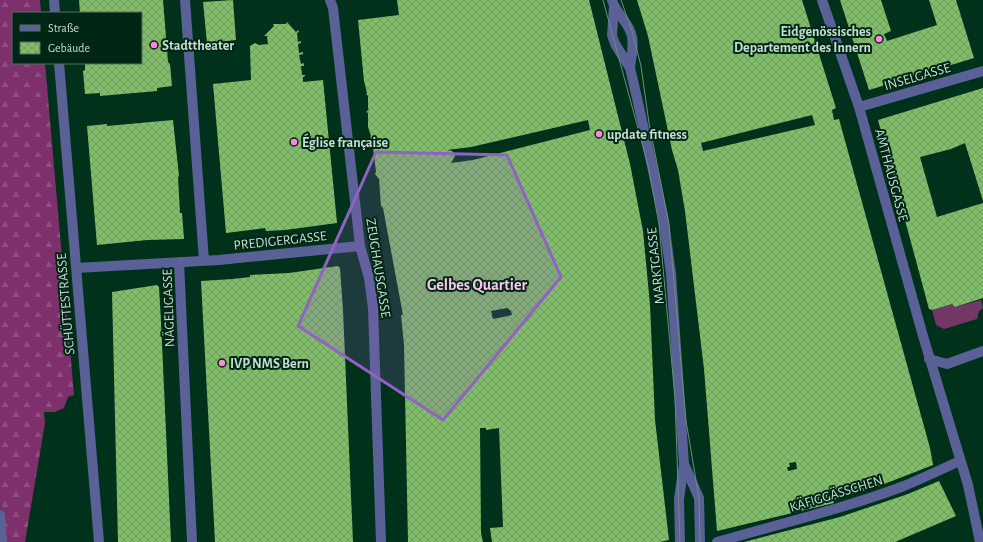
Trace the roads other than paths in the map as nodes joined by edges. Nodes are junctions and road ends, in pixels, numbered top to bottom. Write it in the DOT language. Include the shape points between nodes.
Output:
graph roads {
  1 [pos="54,0"];
  2 [pos="185,0"];
  3 [pos="330,0"];
  4 [pos="822,0"];
  5 [pos="613,3"];
  6 [pos="55,12"];
  7 [pos="59,64"];
  8 [pos="630,68"];
  9 [pos="983,71"];
  10 [pos="859,107"];
  11 [pos="360,246"];
  12 [pos="204,261"];
  13 [pos="179,262"];
  14 [pos="76,268"];
  15 [pos="983,350"];
  16 [pos="929,359"];
  17 [pos="960,461"];
  18 [pos="684,464"];
  19 [pos="0,515"];
  20 [pos="2,542"];
  21 [pos="99,542"];
  22 [pos="192,542"];
  23 [pos="380,542"];
  24 [pos="680,542"];
  25 [pos="700,542"];
  26 [pos="717,542"];
  27 [pos="980,542"];
  1 -- 6 [label="street"];
  2 -- 12 [label="street"];
  3 -- 11 [label="street, ZEUGHAUSGASSE" via="333,8"];
  4 -- 10 [label="street, AMTHAUSGASSE"];
  5 -- 8 [label="street, MARKTGASSE" via="612,35"];
  5 -- 8 [label="street, MARKTGASSE" via="633,39"];
  7 -- 14 [label="street, SCHÜTTESTRASSE"];
  8 -- 18 [label="street, MARKTGASSE" via="663,216 671,274"];
  9 -- 10 [label="street, INSELGASSE"];
  10 -- 16 [label="street, AMTHAUSGASSE"];
  11 -- 12 [label="street, PREDIGERGASSE"];
  11 -- 23 [label="street, ZEUGHAUSGASSE" via="369,278 375,338"];
  12 -- 13 [label="street, NÄGELIGASSE"];
  13 -- 14 [label="street"];
  13 -- 22 [label="street, NÄGELIGASSE"];
  14 -- 21 [label="street, SCHÜTTESTRASSE"];
  15 -- 16 [label="street" via="947,364"];
  16 -- 17 [label="street, AMTHAUSGASSE"];
  17 -- 26 [label="street, KÄFIGGÄSSCHEN" via="905,486"];
  17 -- 27 [label="street, AMTHAUSGASSE" via="968,485"];
  18 -- 24 [label="street, MARKTGASSE" via="679,499"];
  18 -- 25 [label="street, MARKTGASSE" via="699,498"];
  19 -- 20 [label="street"];
}
